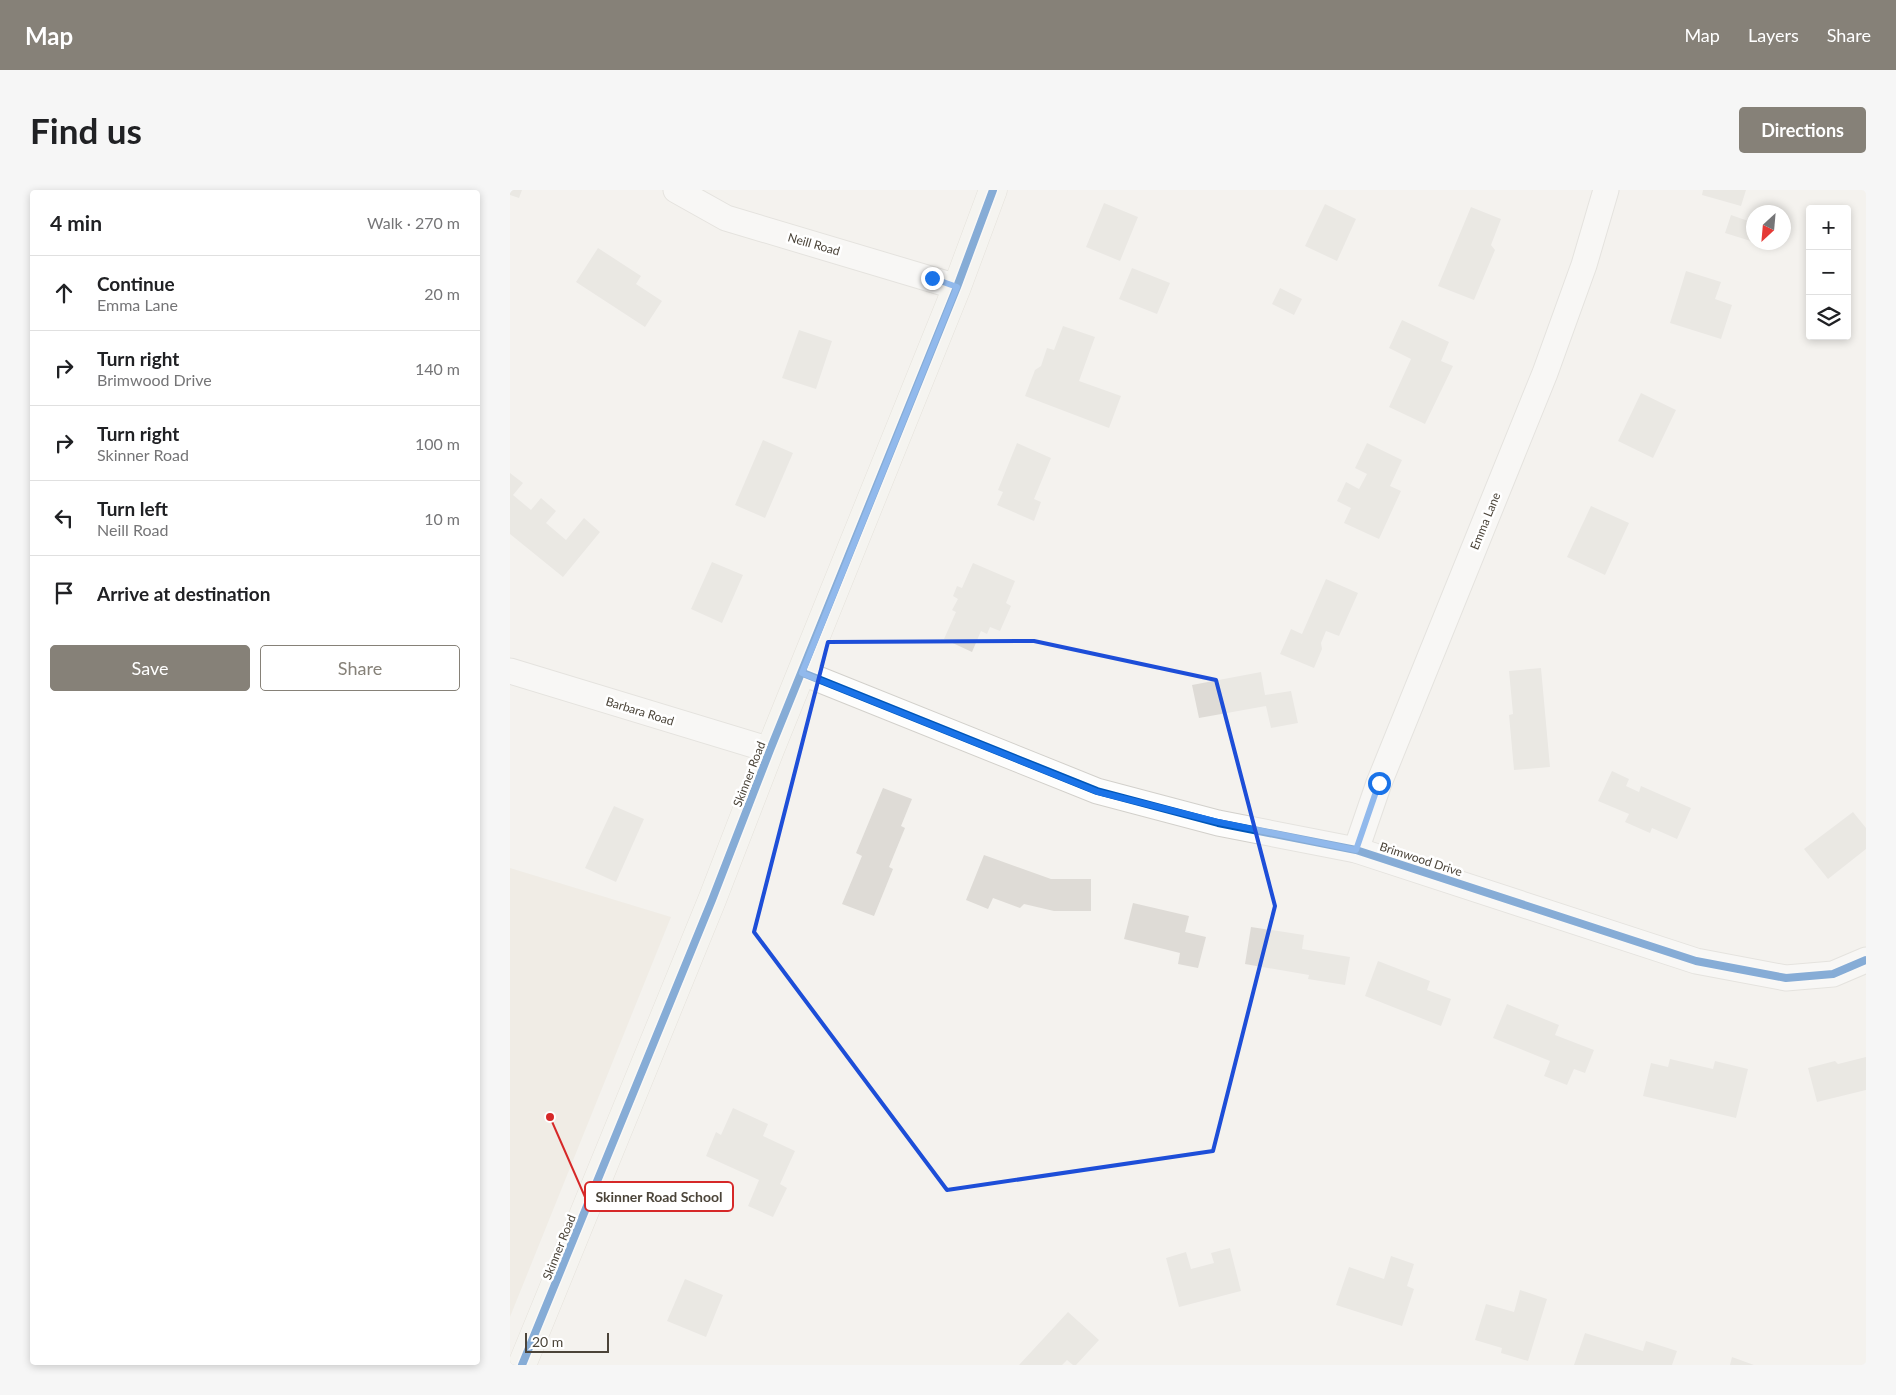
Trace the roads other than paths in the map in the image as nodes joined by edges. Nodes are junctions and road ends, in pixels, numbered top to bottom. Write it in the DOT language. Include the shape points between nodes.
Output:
graph roads {
  1 [pos="676,190"];
  2 [pos="993,190"];
  3 [pos="1606,190"];
  4 [pos="957,287"];
  5 [pos="510,671"];
  6 [pos="802,673"];
  7 [pos="770,750"];
  8 [pos="1356,850"];
  9 [pos="1866,960"];
  10 [pos="522,1365"];
  1 -- 4 [label="street, Neill Road" via="726,218"];
  2 -- 4 [label="street, Skinner Road"];
  3 -- 8 [label="street, Emma Lane" via="1584,265 1545,373 1379,783"];
  4 -- 6 [label="street, Skinner Road"];
  5 -- 7 [label="street, Barbara Road"];
  6 -- 7 [label="street, Skinner Road"];
  6 -- 8 [label="street, Brimwood Drive" via="1098,792 1218,822"];
  7 -- 10 [label="street, Skinner Road"];
  8 -- 9 [label="street, Brimwood Drive" via="1696,961 1786,978 1833,974"];
}
